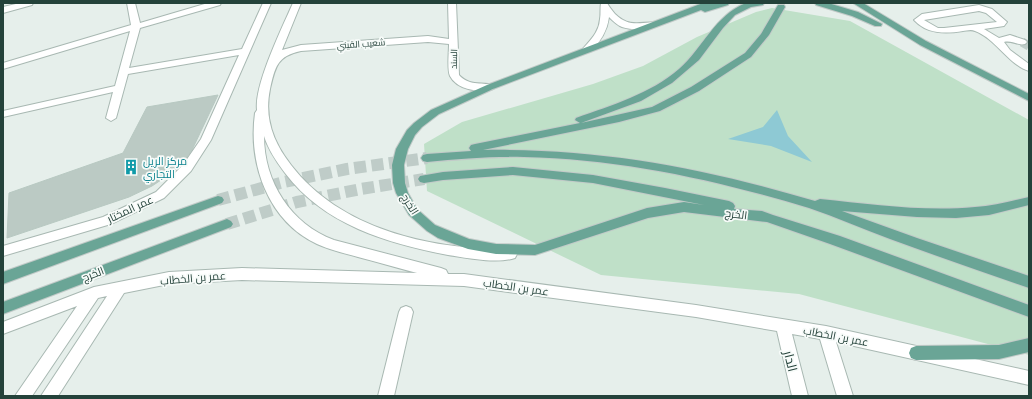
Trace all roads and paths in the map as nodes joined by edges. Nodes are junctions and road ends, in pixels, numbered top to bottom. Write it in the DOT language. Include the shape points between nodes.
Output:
graph roads {
  1 [pos="29,3"];
  2 [pos="130,3"];
  3 [pos="217,3"];
  4 [pos="267,3"];
  5 [pos="297,3"];
  6 [pos="452,3"];
  7 [pos="711,3"];
  8 [pos="725,3"];
  9 [pos="760,3"];
  10 [pos="819,3"];
  11 [pos="857,3"];
  12 [pos="604,5"];
  13 [pos="781,7"];
  14 [pos="3,10"];
  15 [pos="684,13"];
  16 [pos="653,25"];
  17 [pos="136,27"];
  18 [pos="978,27"];
  19 [pos="1000,41"];
  20 [pos="1022,42"];
  21 [pos="454,43"];
  22 [pos="923,43"];
  23 [pos="587,50"];
  24 [pos="246,51"];
  25 [pos="272,63"];
  26 [pos="3,66"];
  27 [pos="1029,68"];
  28 [pos="124,72"];
  29 [pos="1005,85"];
  30 [pos="490,87"];
  31 [pos="119,88"];
  32 [pos="1029,98"];
  33 [pos="262,104"];
  34 [pos="1029,107"];
  35 [pos="3,114"];
  36 [pos="111,118"];
  37 [pos="542,134"];
  38 [pos="424,179"];
  39 [pos="218,200"];
  40 [pos="1029,201"];
  41 [pos="804,202"];
  42 [pos="769,218"];
  43 [pos="227,224"];
  44 [pos="535,250"];
  45 [pos="3,251"];
  46 [pos="3,278"];
  47 [pos="464,280"];
  48 [pos="1029,282"];
  49 [pos="120,288"];
  50 [pos="94,293"];
  51 [pos="3,308"];
  52 [pos="1029,311"];
  53 [pos="406,312"];
  54 [pos="783,327"];
  55 [pos="3,328"];
  56 [pos="826,333"];
  57 [pos="1029,345"];
  58 [pos="916,353"];
  59 [pos="1029,378"];
  60 [pos="23,396"];
  61 [pos="50,396"];
  62 [pos="386,396"];
  63 [pos="800,396"];
  64 [pos="845,396"];
  1 -- 14 [label="street"];
  2 -- 17 [label="street"];
  3 -- 17 [label="street"];
  4 -- 24 [label="street, عمر المختار"];
  5 -- 25 [label="street"];
  6 -- 21 [label="street, السند"];
  7 -- 15 [label="main road, الخرج"];
  8 -- 15 [label="main road"];
  9 -- 37 [label="main road" via="746,6 730,14 687,67 645,95"];
  10 -- 22 [label="main road" via="855,14"];
  11 -- 22 [label="main road"];
  12 -- 16 [label="street" via="621,24 637,27"];
  12 -- 23 [label="street" via="605,24 596,41"];
  13 -- 37 [label="main road" via="765,35 748,55 695,89 656,109 620,119"];
  15 -- 16 [label="main road, الخرج"];
  16 -- 23 [label="main road, الخرج"];
  17 -- 26 [label="street"];
  17 -- 28 [label="street"];
  18 -- 18 [label="street" via="1003,22 989,11 979,8 918,18 921,22 942,31"];
  18 -- 19 [label="street"];
  19 -- 20 [label="street" via="1010,38"];
  19 -- 27 [label="street" via="1007,52"];
  21 -- 25 [label="street, شعيب القيني" via="428,40 301,48 282,54"];
  21 -- 30 [label="street, السند" via="456,79 472,87"];
  22 -- 29 [label="main road"];
  23 -- 30 [label="main road, الخرج"];
  24 -- 28 [label="street"];
  24 -- 45 [label="street, عمر المختار" via="206,140 187,168 160,195 107,221"];
  25 -- 33 [label="street"];
  28 -- 31 [label="street"];
  29 -- 32 [label="main road"];
  29 -- 34 [label="main road"];
  30 -- 44 [label="main road, الخرج" via="435,112 411,133 400,157 398,173 402,193 421,220 454,240 482,247"];
  31 -- 35 [label="street"];
  31 -- 36 [label="street"];
  33 -- 44 [label="street" via="267,132 291,174 319,200 356,224 406,240 456,250 505,254"];
  33 -- 47 [label="street" via="257,134 262,165 274,194 295,223 312,236 332,245"];
  37 -- 41 [label="main road" via="427,158 464,154 578,155 636,162 704,175"];
  38 -- 42 [label="main road" via="513,171 593,179 666,192"];
  39 -- 46 [label="main road"];
  40 -- 41 [label="main road" via="952,214"];
  41 -- 48 [label="main road"];
  42 -- 44 [label="main road, الخرج" via="684,207 647,213"];
  42 -- 52 [label="main road"];
  43 -- 51 [label="main road, الخرج"];
  47 -- 49 [label="street, عمر بن الخطاب" via="242,274 169,278"];
  47 -- 54 [label="street, عمر بن الخطاب" via="696,311"];
  49 -- 50 [label="street, عمر بن الخطاب"];
  49 -- 61 [label="street"];
  50 -- 55 [label="street, عمر بن الخطاب"];
  50 -- 60 [label="street"];
  53 -- 62 [label="street"];
  54 -- 56 [label="street, عمر بن الخطاب"];
  54 -- 63 [label="street, الدار"];
  56 -- 58 [label="street, عمر بن الخطاب"];
  56 -- 64 [label="street"];
  57 -- 58 [label="main road" via="999,352"];
  58 -- 59 [label="street, عمر بن الخطاب"];
}
